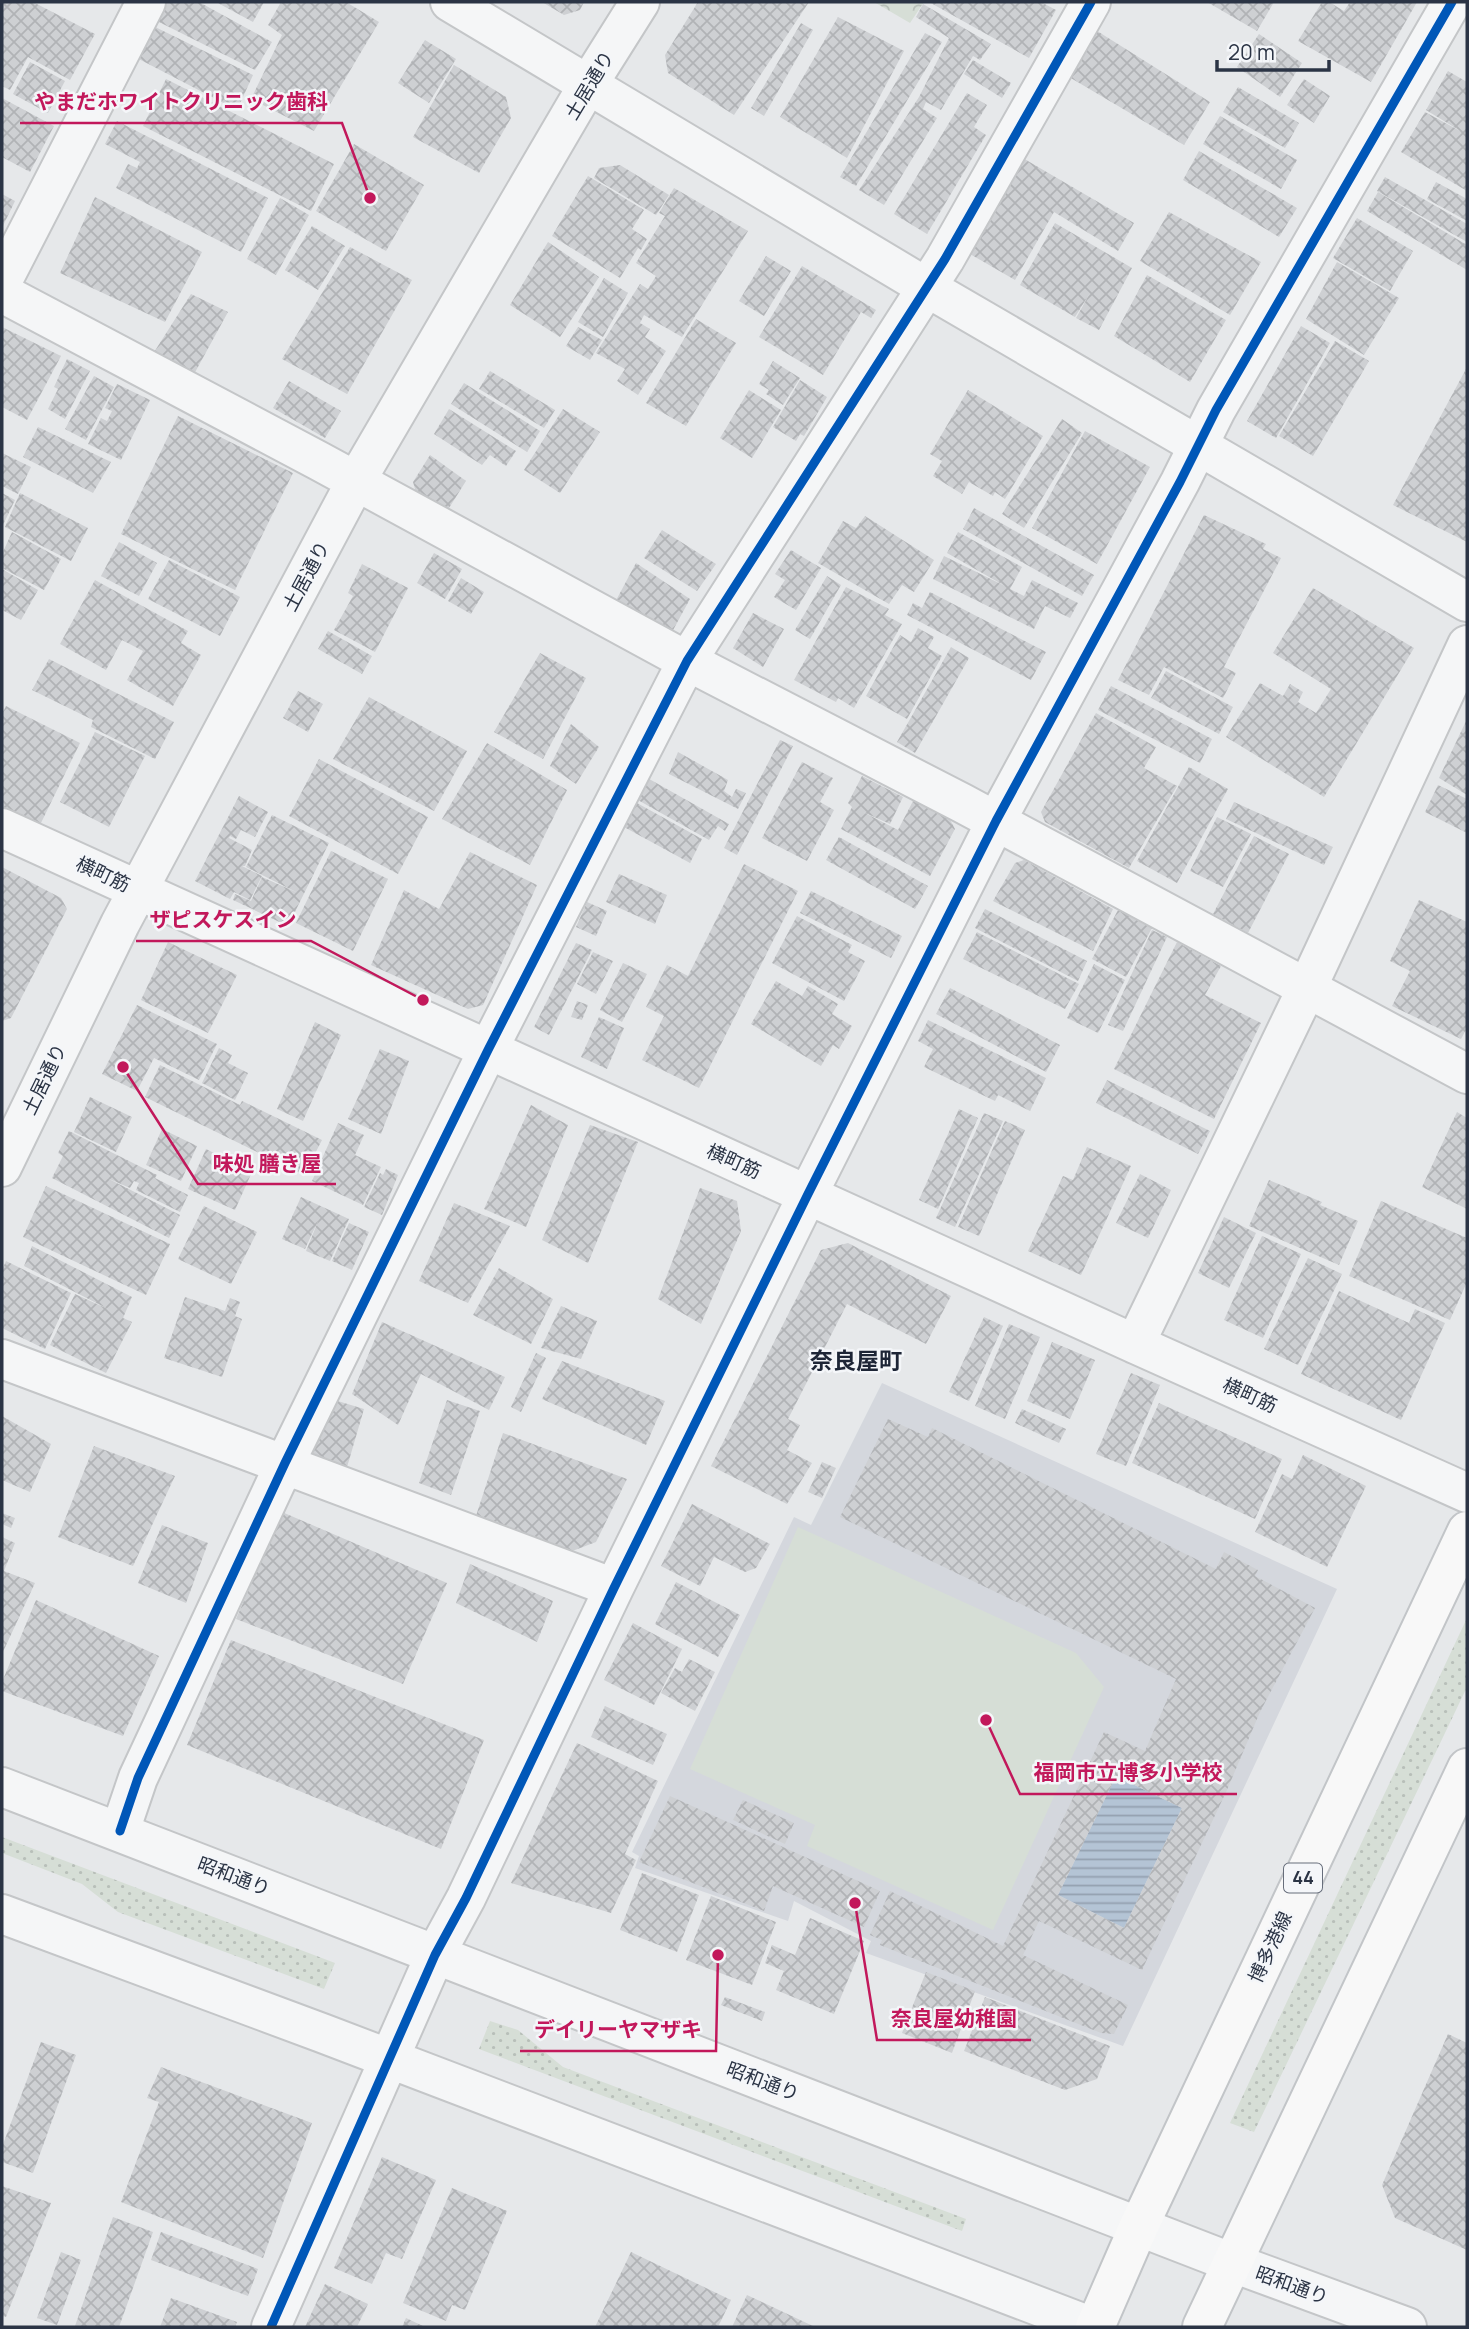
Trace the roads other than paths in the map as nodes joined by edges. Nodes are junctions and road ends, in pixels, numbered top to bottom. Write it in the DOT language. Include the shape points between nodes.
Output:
graph roads {
  1 [pos="146,2"];
  2 [pos="450,2"];
  3 [pos="640,2"];
  4 [pos="1091,2"];
  5 [pos="1452,2"];
  6 [pos="589,83"];
  7 [pos="2,282"];
  8 [pos="926,287"];
  9 [pos="2,293"];
  10 [pos="1198,446"];
  11 [pos="356,481"];
  12 [pos="1467,602"];
  13 [pos="1467,645"];
  14 [pos="687,661"];
  15 [pos="996,821"];
  16 [pos="2,828"];
  17 [pos="138,890"];
  18 [pos="1307,988"];
  19 [pos="488,1050"];
  20 [pos="1467,1074"];
  21 [pos="2,1167"];
  22 [pos="808,1194"];
  23 [pos="1135,1345"];
  24 [pos="2,1359"];
  25 [pos="285,1463"];
  26 [pos="1467,1493"];
  27 [pos="1467,1531"];
  28 [pos="614,1588"];
  29 [pos="1467,1768"];
  30 [pos="2,1787"];
  31 [pos="120,1831"];
  32 [pos="2,1914"];
  33 [pos="435,1955"];
  34 [pos="388,2059"];
  35 [pos="1139,2227"];
  36 [pos="1233,2263"];
  37 [pos="271,2327"];
  38 [pos="1094,2327"];
  39 [pos="1202,2327"];
  40 [pos="1406,2327"];
  1 -- 7 [label="street"];
  2 -- 6 [label="street"];
  3 -- 6 [label="street, 土居通り"];
  4 -- 8 [label="street"];
  5 -- 10 [label="street"];
  6 -- 8 [label="street"];
  6 -- 11 [label="street, 土居通り"];
  8 -- 10 [label="street"];
  8 -- 14 [label="street"];
  9 -- 11 [label="street"];
  10 -- 12 [label="street"];
  10 -- 15 [label="street"];
  11 -- 14 [label="street"];
  11 -- 17 [label="street, 土居通り"];
  13 -- 18 [label="street"];
  14 -- 15 [label="street"];
  14 -- 19 [label="street"];
  15 -- 18 [label="street"];
  15 -- 22 [label="street"];
  16 -- 17 [label="street, 横町筋"];
  17 -- 19 [label="street, 横町筋"];
  17 -- 21 [label="street, 土居通り"];
  18 -- 20 [label="street"];
  18 -- 23 [label="street"];
  19 -- 22 [label="street, 横町筋"];
  19 -- 25 [label="street"];
  22 -- 23 [label="street, 横町筋"];
  22 -- 28 [label="street"];
  23 -- 26 [label="street, 横町筋"];
  24 -- 25 [label="street"];
  25 -- 28 [label="street"];
  25 -- 31 [label="street" via="138,1778"];
  27 -- 35 [label="main road, 博多港線 / 44"];
  28 -- 33 [label="street"];
  29 -- 36 [label="main road"];
  30 -- 31 [label="street, 昭和通り"];
  31 -- 33 [label="street, 昭和通り"];
  32 -- 34 [label="street"];
  33 -- 34 [label="street"];
  33 -- 35 [label="street, 昭和通り"];
  34 -- 37 [label="street"];
  34 -- 38 [label="street"];
  35 -- 36 [label="street, 昭和通り"];
  35 -- 38 [label="main road, 博多港線 / 44"];
  36 -- 39 [label="main road"];
  36 -- 40 [label="street, 昭和通り"];
}
